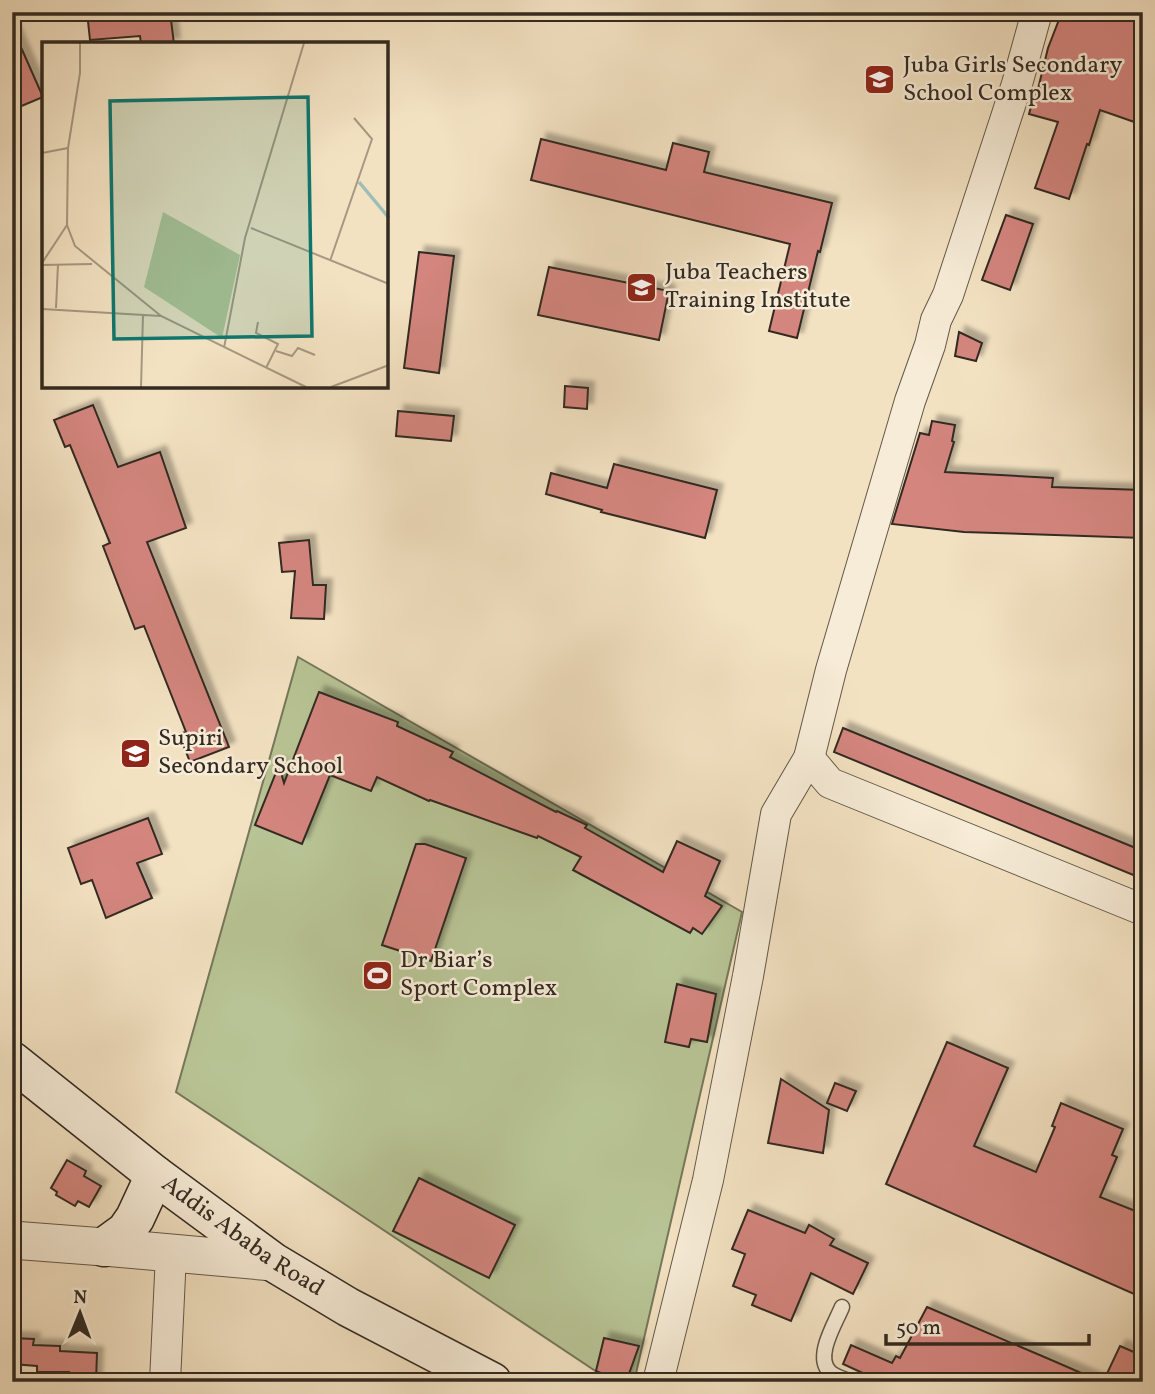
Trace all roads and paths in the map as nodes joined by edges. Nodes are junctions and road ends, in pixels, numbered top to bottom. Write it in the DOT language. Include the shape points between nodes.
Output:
graph roads {
  1 [pos="1037,12"];
  2 [pos="809,758"];
  3 [pos="1143,910"];
  4 [pos="12,1061"];
  5 [pos="155,1175"];
  6 [pos="12,1240"];
  7 [pos="104,1247"];
  8 [pos="171,1254"];
  9 [pos="273,1262"];
  10 [pos="842,1307"];
  11 [pos="165,1382"];
  12 [pos="492,1382"];
  13 [pos="658,1382"];
  14 [pos="851,1382"];
  1 -- 2 [label="street" via="1013,98 910,401"];
  2 -- 3 [label="street" via="830,783"];
  2 -- 13 [label="street" via="776,814 708,1180"];
  4 -- 5 [label="main road, Addis Ababa Road"];
  5 -- 7 [label="main road" via="131,1225"];
  5 -- 9 [label="main road, Addis Ababa Road"];
  6 -- 7 [label="street"];
  7 -- 8 [label="street"];
  8 -- 9 [label="street"];
  8 -- 11 [label="street"];
  9 -- 12 [label="main road, Addis Ababa Road"];
  10 -- 14 [label="lane" via="823,1352 823,1363 830,1373"];
}
